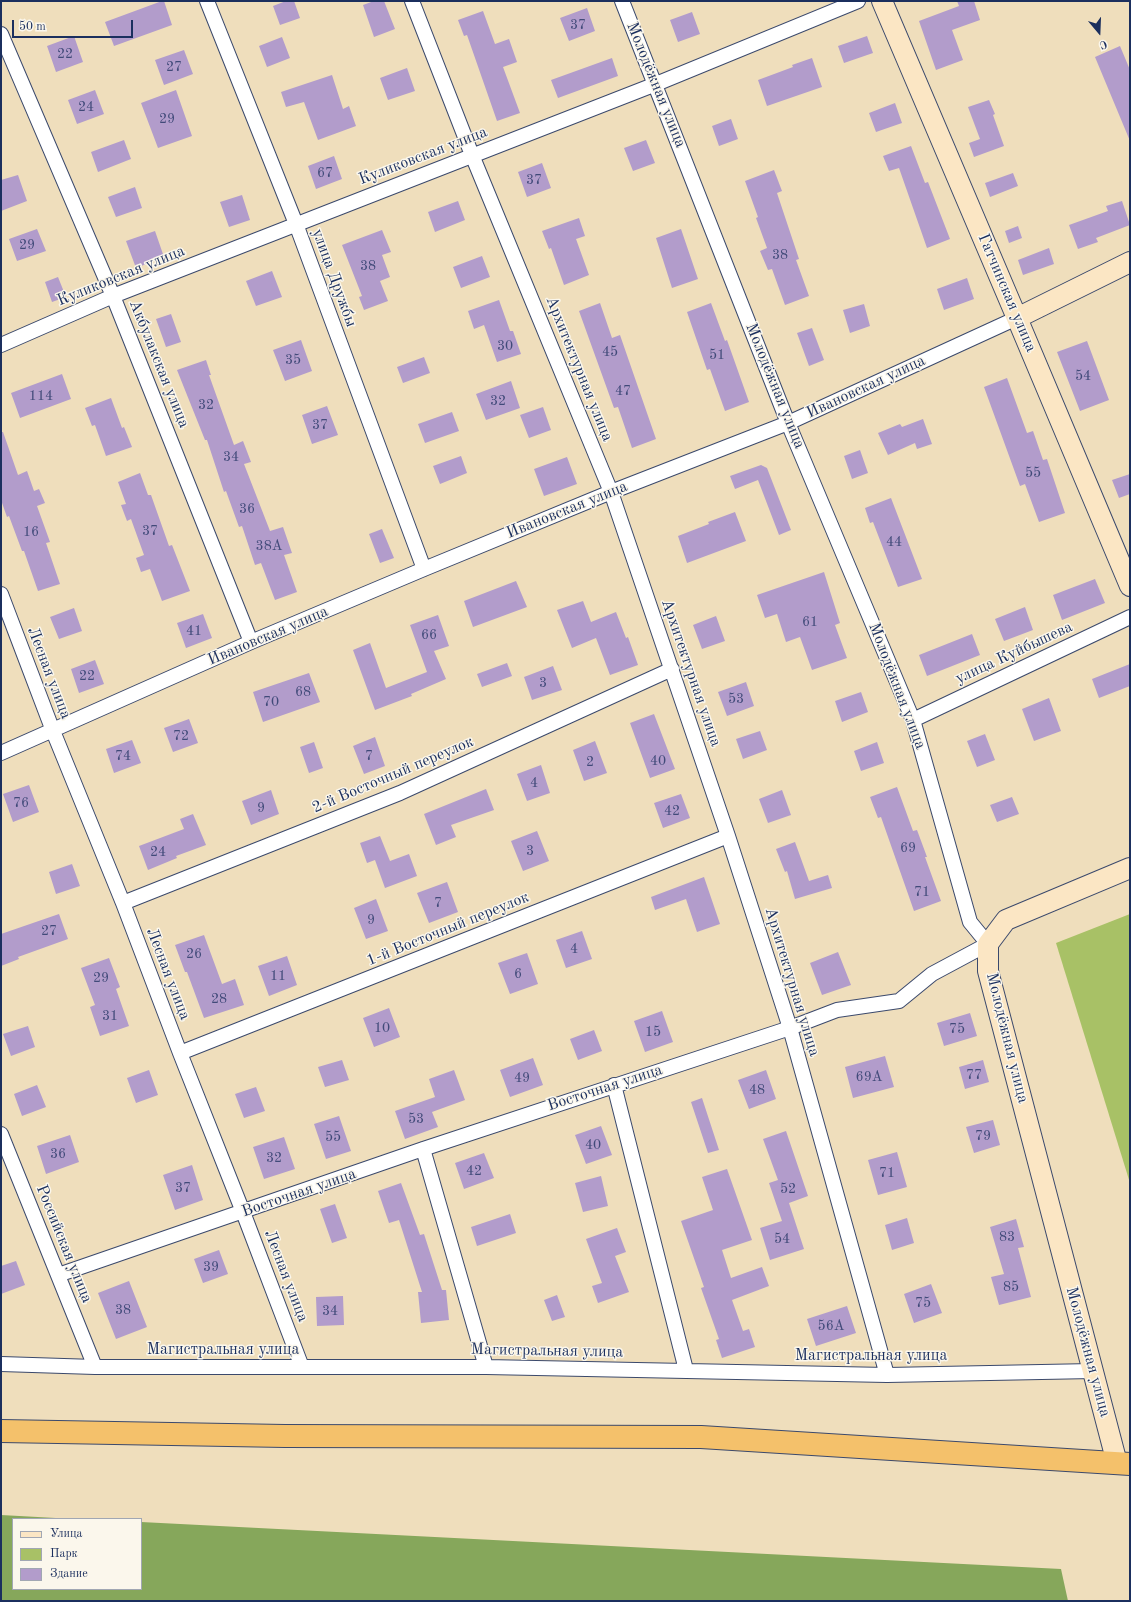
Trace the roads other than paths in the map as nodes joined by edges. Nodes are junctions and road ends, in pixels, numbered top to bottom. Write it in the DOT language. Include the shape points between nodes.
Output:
graph roads {
  1 [pos="207,1"];
  2 [pos="412,1"];
  3 [pos="622,1"];
  4 [pos="858,1"];
  5 [pos="882,1"];
  6 [pos="1,34"];
  7 [pos="656,84"];
  8 [pos="472,155"];
  9 [pos="296,224"];
  10 [pos="1130,262"];
  11 [pos="113,296"];
  12 [pos="1017,318"];
  13 [pos="1,345"];
  14 [pos="788,423"];
  15 [pos="611,492"];
  16 [pos="424,569"];
  17 [pos="1130,586"];
  18 [pos="1,594"];
  19 [pos="1130,617"];
  20 [pos="251,642"];
  21 [pos="672,668"];
  22 [pos="913,720"];
  23 [pos="53,731"];
  24 [pos="1,753"];
  25 [pos="728,836"];
  26 [pos="1130,868"];
  27 [pos="123,903"];
  28 [pos="988,944"];
  29 [pos="790,1028"];
  30 [pos="180,1053"];
  31 [pos="614,1085"];
  32 [pos="1,1134"];
  33 [pos="423,1149"];
  34 [pos="243,1212"];
  35 [pos="58,1275"];
  36 [pos="1,1364"];
  37 [pos="95,1367"];
  38 [pos="302,1367"];
  39 [pos="486,1367"];
  40 [pos="686,1370"];
  41 [pos="1093,1371"];
  42 [pos="887,1375"];
  43 [pos="1,1431"];
  44 [pos="1124,1464"];
  1 -- 9 [label="street, улица Дружбы"];
  2 -- 8 [label="street, Архитектурная улица"];
  3 -- 7 [label="street, Молодёжная улица"];
  4 -- 7 [label="street, Куликовская улица"];
  5 -- 12 [label="street, Гатчинская улица"];
  6 -- 11 [label="street, Акбулакская улица"];
  7 -- 8 [label="street, Куликовская улица"];
  7 -- 14 [label="street, Молодёжная улица"];
  8 -- 9 [label="street, Куликовская улица"];
  8 -- 15 [label="street, Архитектурная улица"];
  9 -- 11 [label="street, Куликовская улица"];
  9 -- 16 [label="street, улица Дружбы"];
  10 -- 12 [label="street, Ивановская улица"];
  11 -- 13 [label="street, Куликовская улица"];
  11 -- 20 [label="street, Акбулакская улица"];
  12 -- 14 [label="street, Ивановская улица"];
  12 -- 17 [label="street, Гатчинская улица"];
  14 -- 15 [label="street, Ивановская улица"];
  14 -- 22 [label="street, Молодёжная улица"];
  15 -- 16 [label="street, Ивановская улица"];
  15 -- 21 [label="street, Архитектурная улица"];
  16 -- 20 [label="street, Ивановская улица"];
  18 -- 23 [label="street, Лесная улица"];
  19 -- 22 [label="street, улица Куйбышева"];
  20 -- 23 [label="street, Ивановская улица"];
  21 -- 25 [label="street, Архитектурная улица"];
  21 -- 27 [label="street, 2-й Восточный переулок" via="400,793"];
  22 -- 28 [label="street, Молодёжная улица" via="970,922"];
  23 -- 24 [label="street, Ивановская улица"];
  23 -- 27 [label="street, Лесная улица"];
  25 -- 29 [label="street, Архитектурная улица"];
  25 -- 30 [label="street, 1-й Восточный переулок"];
  26 -- 28 [label="street, Восточная улица" via="1006,920"];
  27 -- 30 [label="street, Лесная улица"];
  28 -- 29 [label="street, Восточная улица" via="932,974 899,1001 837,1010"];
  28 -- 41 [label="street, Молодёжная улица" via="988,971"];
  29 -- 31 [label="street, Восточная улица"];
  29 -- 42 [label="street, Архитектурная улица"];
  30 -- 34 [label="street, Лесная улица"];
  31 -- 33 [label="street, Восточная улица"];
  31 -- 40 [label="street"];
  32 -- 35 [label="street, Российская улица"];
  33 -- 34 [label="street, Восточная улица"];
  33 -- 39 [label="street"];
  34 -- 35 [label="street, Восточная улица"];
  34 -- 38 [label="street, Лесная улица"];
  35 -- 37 [label="street, Российская улица"];
  36 -- 37 [label="street, Магистральная улица"];
  37 -- 38 [label="street, Магистральная улица"];
  38 -- 39 [label="street, Магистральная улица"];
  39 -- 40 [label="street, Магистральная улица"];
  40 -- 42 [label="street, Магистральная улица"];
  41 -- 42 [label="street, Магистральная улица"];
  41 -- 44 [label="street, Молодёжная улица"];
  43 -- 44 [label="highway" via="293,1436 701,1437"];
}
